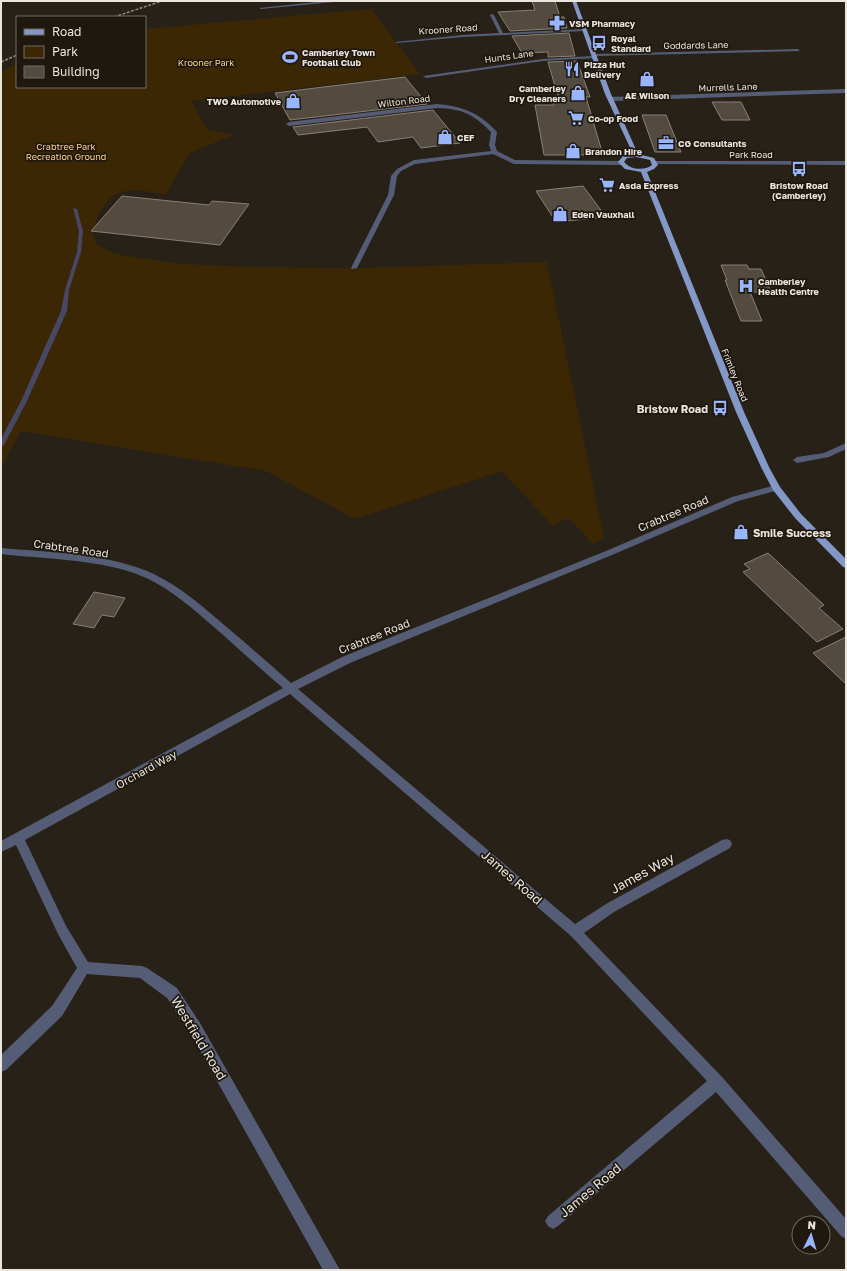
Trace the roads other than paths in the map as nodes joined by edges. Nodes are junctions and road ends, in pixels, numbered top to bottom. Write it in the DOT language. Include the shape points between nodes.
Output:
graph roads {
  1 [pos="342,1"];
  2 [pos="574,1"];
  3 [pos="261,8"];
  4 [pos="492,15"];
  5 [pos="584,30"];
  6 [pos="500,33"];
  7 [pos="397,42"];
  8 [pos="798,50"];
  9 [pos="594,56"];
  10 [pos="426,76"];
  11 [pos="846,92"];
  12 [pos="611,99"];
  13 [pos="289,124"];
  14 [pos="494,152"];
  15 [pos="636,155"];
  16 [pos="621,163"];
  17 [pos="655,163"];
  18 [pos="846,163"];
  19 [pos="643,170"];
  20 [pos="354,268"];
  21 [pos="846,446"];
  22 [pos="797,460"];
  23 [pos="776,488"];
  24 [pos="1,551"];
  25 [pos="846,565"];
  26 [pos="291,689"];
  27 [pos="19,839"];
  28 [pos="726,844"];
  29 [pos="1,847"];
  30 [pos="575,932"];
  31 [pos="84,968"];
  32 [pos="1,1065"];
  33 [pos="717,1082"];
  34 [pos="553,1221"];
  35 [pos="846,1231"];
  36 [pos="332,1270"];
  1 -- 3 [label="street"];
  2 -- 5 [label="main road"];
  4 -- 6 [label="street"];
  5 -- 6 [label="street, Krooner Road"];
  5 -- 9 [label="main road"];
  6 -- 7 [label="street, Krooner Road"];
  8 -- 9 [label="street, Goddards Lane"];
  9 -- 10 [label="street, Hunts Lane" via="543,60"];
  9 -- 12 [label="main road"];
  11 -- 12 [label="street, Murrells Lane"];
  12 -- 15 [label="main road"];
  13 -- 14 [label="street, Wilton Road" via="452,106 477,115 494,132"];
  14 -- 16 [label="street" via="514,162"];
  14 -- 20 [label="street" via="414,162 399,170 394,176 391,195"];
  15 -- 16 [label="main road" via="625,157"];
  15 -- 17 [label="main road" via="648,157"];
  16 -- 19 [label="main road" via="630,169"];
  17 -- 18 [label="street, Park Road"];
  17 -- 19 [label="main road" via="654,167"];
  19 -- 23 [label="main road, Frimley Road" via="740,412"];
  21 -- 22 [label="street" via="826,455"];
  23 -- 25 [label="main road, Frimley Road" via="798,516"];
  23 -- 26 [label="street, Crabtree Road" via="735,499 609,554 346,660"];
  24 -- 26 [label="street, Crabtree Road" via="91,561 137,572 157,581 180,593 195,605"];
  26 -- 27 [label="street, Orchard Way"];
  26 -- 30 [label="street, James Road"];
  27 -- 29 [label="street, Orchard Way"];
  27 -- 31 [label="street" via="62,930"];
  28 -- 30 [label="street, James Way" via="610,908"];
  30 -- 33 [label="street, James Road"];
  31 -- 32 [label="street" via="57,1011"];
  31 -- 36 [label="street, Westfield Road" via="142,972 172,993 195,1028"];
  33 -- 34 [label="street, James Road"];
  33 -- 35 [label="street, James Road"];
}
